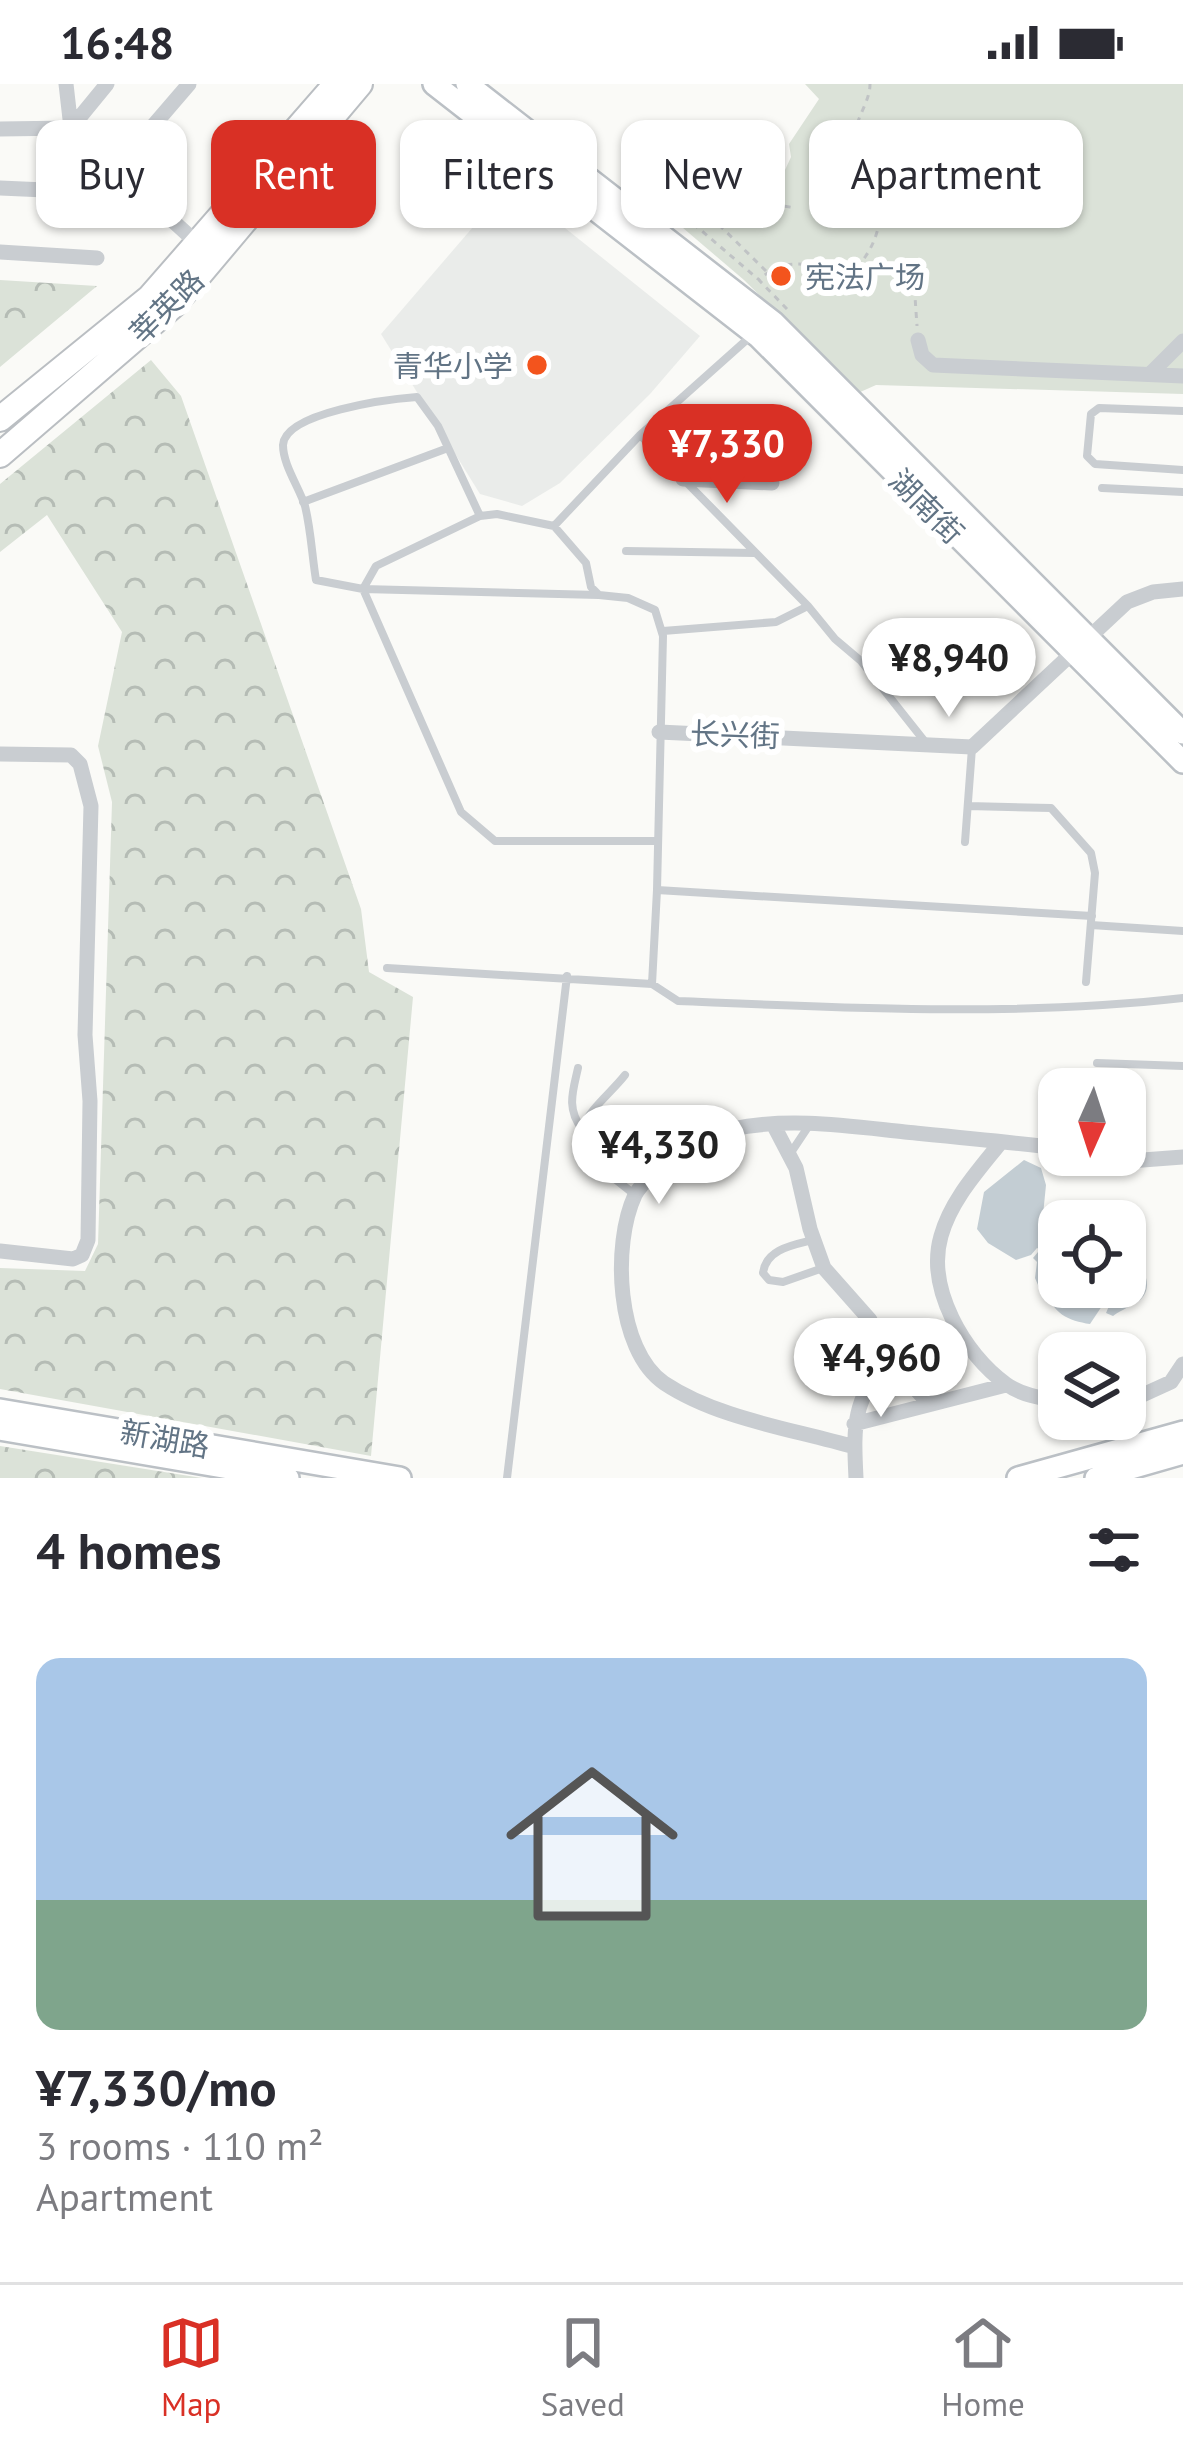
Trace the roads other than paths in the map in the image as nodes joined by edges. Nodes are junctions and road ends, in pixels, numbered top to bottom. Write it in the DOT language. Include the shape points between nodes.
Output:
graph roads {
  1 [pos="66,84"];
  2 [pos="107,84"];
  3 [pos="189,84"];
  4 [pos="336,84"];
  5 [pos="360,84"];
  6 [pos="434,84"];
  7 [pos="467,84"];
  8 [pos="70,120"];
  9 [pos="78,120"];
  10 [pos="158,120"];
  11 [pos="36,128"];
  12 [pos="0,129"];
  13 [pos="0,188"];
  14 [pos="36,190"];
  15 [pos="181,228"];
  16 [pos="197,243"];
  17 [pos="0,252"];
  18 [pos="97,258"];
  19 [pos="754,333"];
  20 [pos="918,340"];
  21 [pos="1183,341"];
  22 [pos="1150,374"];
  23 [pos="1183,376"];
  24 [pos="1183,410"];
  25 [pos="0,419"];
  26 [pos="640,435"];
  27 [pos="448,448"];
  28 [pos="0,455"];
  29 [pos="1183,470"];
  30 [pos="683,479"];
  31 [pos="772,483"];
  32 [pos="1102,488"];
  33 [pos="1183,492"];
  34 [pos="303,502"];
  35 [pos="480,516"];
  36 [pos="554,526"];
  37 [pos="626,551"];
  38 [pos="757,553"];
  39 [pos="364,589"];
  40 [pos="1183,589"];
  41 [pos="599,595"];
  42 [pos="808,606"];
  43 [pos="663,631"];
  44 [pos="1080,646"];
  45 [pos="659,732"];
  46 [pos="1183,733"];
  47 [pos="927,744"];
  48 [pos="972,747"];
  49 [pos="0,754"];
  50 [pos="1183,763"];
  51 [pos="968,806"];
  52 [pos="658,841"];
  53 [pos="965,842"];
  54 [pos="657,890"];
  55 [pos="1091,920"];
  56 [pos="1183,931"];
  57 [pos="387,968"];
  58 [pos="567,976"];
  59 [pos="1086,982"];
  60 [pos="652,984"];
  61 [pos="1183,998"];
  62 [pos="1097,1063"];
  63 [pos="1183,1066"];
  64 [pos="578,1068"];
  65 [pos="625,1075"];
  66 [pos="773,1124"];
  67 [pos="812,1124"];
  68 [pos="583,1129"];
  69 [pos="1000,1142"];
  70 [pos="1038,1146"];
  71 [pos="789,1156"];
  72 [pos="1183,1157"];
  73 [pos="1146,1160"];
  74 [pos="636,1194"];
  75 [pos="813,1240"];
  76 [pos="0,1251"];
  77 [pos="824,1268"];
  78 [pos="886,1356"];
  79 [pos="1183,1364"];
  80 [pos="1006,1385"];
  81 [pos="1146,1394"];
  82 [pos="1038,1395"];
  83 [pos="929,1404"];
  84 [pos="0,1410"];
  85 [pos="854,1424"];
  86 [pos="0,1429"];
  87 [pos="1183,1432"];
  88 [pos="854,1447"];
  89 [pos="1183,1453"];
  90 [pos="288,1478"];
  91 [pos="400,1478"];
  92 [pos="507,1478"];
  93 [pos="856,1478"];
  94 [pos="1018,1478"];
  95 [pos="1096,1478"];
  1 -- 8 [label="street"];
  2 -- 9 [label="street"];
  3 -- 10 [label="street"];
  4 -- 16 [label="main road, 莘英路"];
  5 -- 28 [label="main road, 莘英路" via="174,305"];
  6 -- 19 [label="main road, 湖南街"];
  7 -- 44 [label="main road, 湖南街" via="773,322"];
  11 -- 12 [label="street"];
  13 -- 14 [label="street"];
  15 -- 16 [label="street"];
  16 -- 25 [label="main road, 莘英路" via="150,297"];
  17 -- 18 [label="street"];
  19 -- 26 [label="lane"];
  19 -- 44 [label="main road, 湖南街"];
  20 -- 22 [label="street" via="933,364"];
  21 -- 22 [label="street"];
  22 -- 23 [label="street"];
  24 -- 29 [label="lane" via="1099,409 1091,414 1087,456 1095,464"];
  26 -- 30 [label="lane"];
  26 -- 36 [label="lane"];
  27 -- 34 [label="lane"];
  27 -- 34 [label="lane" via="417,397 302,421 283,448"];
  27 -- 35 [label="lane"];
  30 -- 31 [label="street"];
  30 -- 38 [label="lane"];
  32 -- 33 [label="lane"];
  34 -- 39 [label="lane" via="316,580"];
  35 -- 36 [label="lane"];
  35 -- 39 [label="lane" via="376,566"];
  36 -- 41 [label="lane" via="586,563"];
  37 -- 38 [label="lane"];
  38 -- 42 [label="lane"];
  39 -- 41 [label="lane"];
  39 -- 52 [label="lane" via="461,812 495,841"];
  40 -- 44 [label="street" via="1127,602"];
  41 -- 43 [label="lane" via="655,610"];
  42 -- 43 [label="lane" via="776,622"];
  42 -- 47 [label="lane"];
  43 -- 45 [label="lane"];
  44 -- 46 [label="main road, 湖南街"];
  44 -- 48 [label="street"];
  44 -- 50 [label="main road, 湖南街"];
  45 -- 47 [label="street, 长兴街"];
  45 -- 52 [label="lane"];
  47 -- 48 [label="street, 长兴街"];
  48 -- 51 [label="lane"];
  49 -- 76 [label="street" via="71,755 91,806 88,1240 73,1259"];
  51 -- 53 [label="lane"];
  51 -- 55 [label="lane" via="1052,808 1090,853"];
  52 -- 54 [label="lane"];
  54 -- 55 [label="lane"];
  54 -- 60 [label="lane"];
  55 -- 56 [label="lane"];
  55 -- 59 [label="lane"];
  57 -- 58 [label="lane"];
  58 -- 60 [label="lane"];
  58 -- 92 [label="lane"];
  60 -- 61 [label="lane" via="677,1001 952,1012"];
  62 -- 63 [label="lane"];
  64 -- 68 [label="lane" via="570,1101"];
  65 -- 68 [label="lane"];
  66 -- 67 [label="street"];
  66 -- 71 [label="street"];
  66 -- 74 [label="street" via="727,1130 659,1169"];
  67 -- 69 [label="street"];
  67 -- 71 [label="lane"];
  68 -- 74 [label="lane" via="580,1152"];
  69 -- 70 [label="street"];
  69 -- 80 [label="street" via="950,1210 937,1264 955,1321"];
  71 -- 75 [label="street"];
  72 -- 73 [label="street"];
  74 -- 88 [label="street" via="624,1313 660,1381 705,1404"];
  75 -- 77 [label="street"];
  75 -- 77 [label="lane" via="771,1254 763,1273 783,1282"];
  77 -- 78 [label="street" via="870,1320"];
  78 -- 83 [label="street"];
  78 -- 85 [label="street" via="860,1396"];
  79 -- 81 [label="street" via="1172,1382"];
  80 -- 82 [label="street"];
  80 -- 83 [label="street"];
  83 -- 85 [label="street"];
  84 -- 91 [label="main road, 新湖路"];
  85 -- 88 [label="street"];
  86 -- 90 [label="main road, 新湖路"];
  87 -- 94 [label="main road"];
  88 -- 93 [label="street"];
  89 -- 95 [label="main road"];
}
